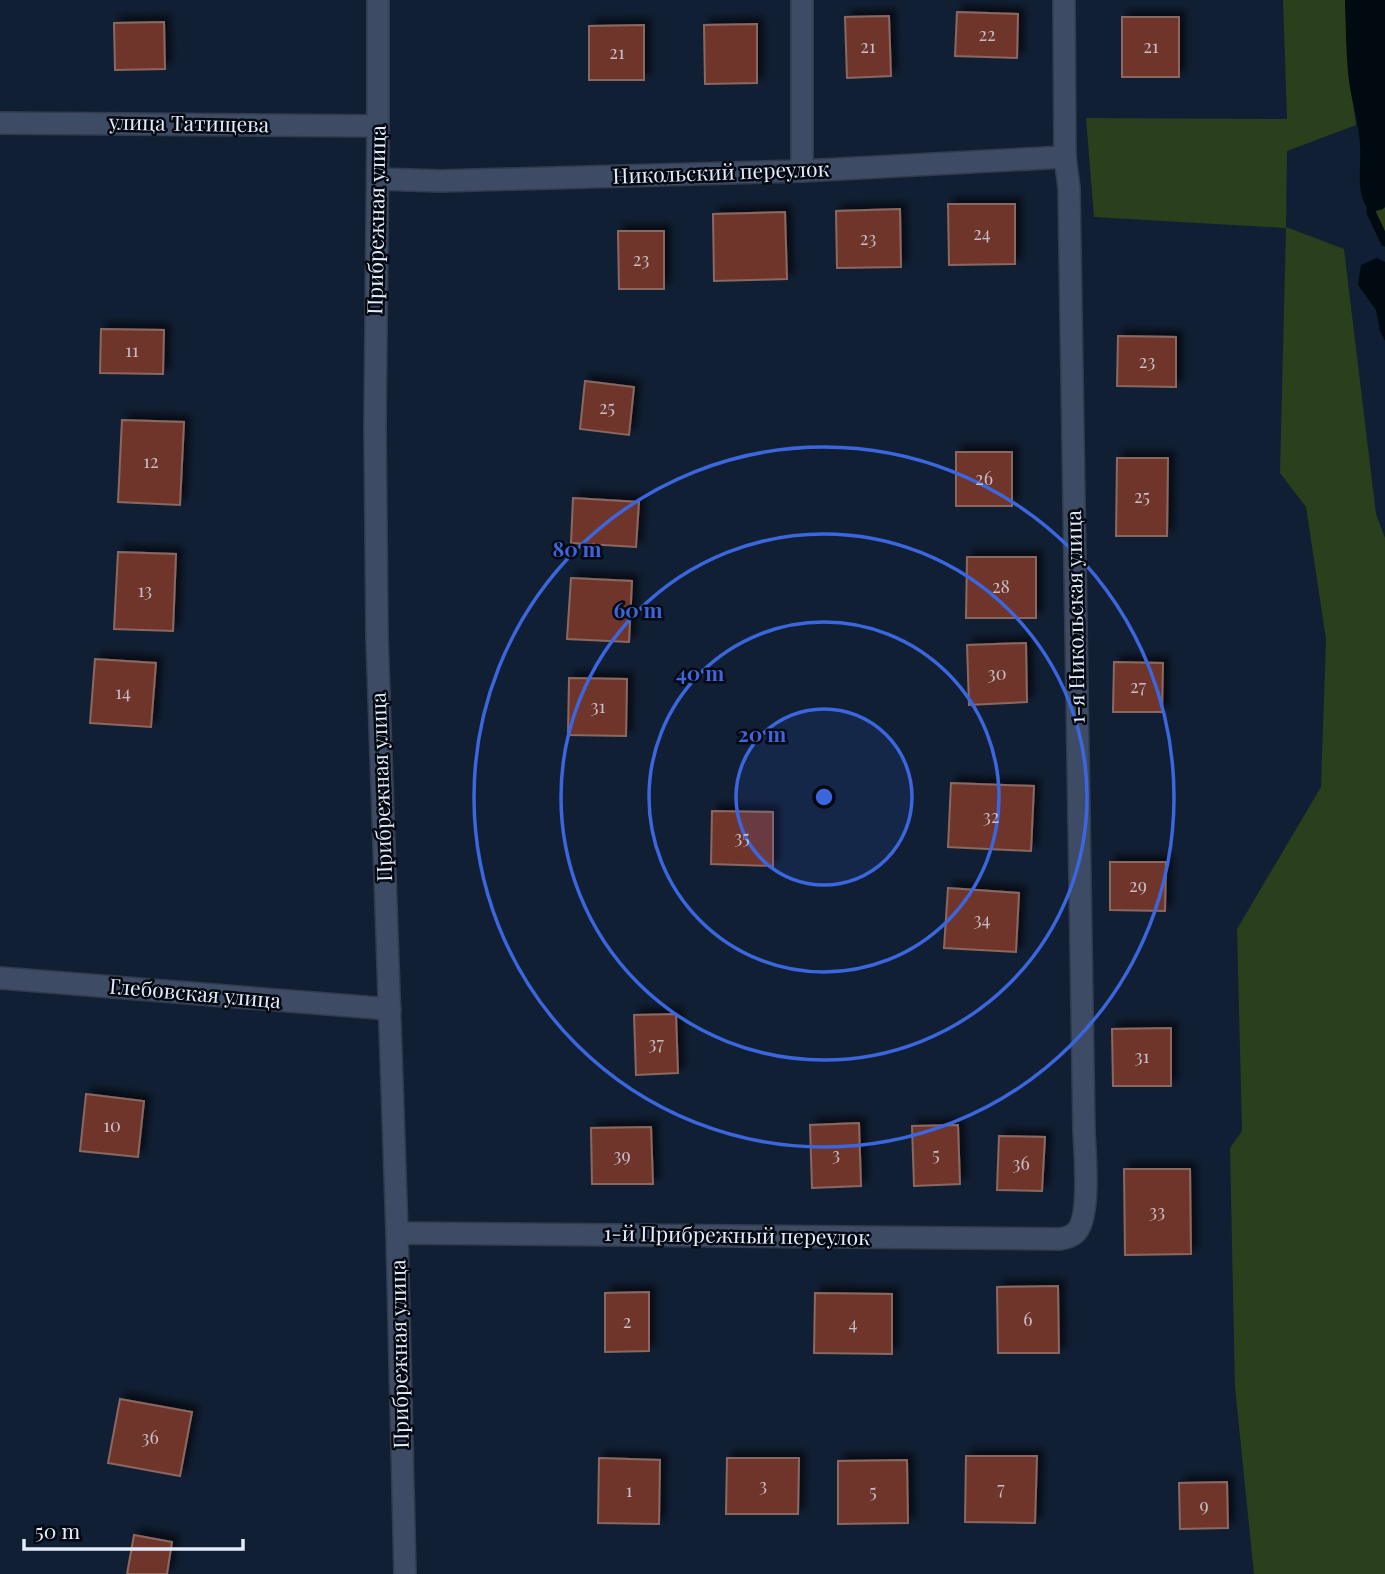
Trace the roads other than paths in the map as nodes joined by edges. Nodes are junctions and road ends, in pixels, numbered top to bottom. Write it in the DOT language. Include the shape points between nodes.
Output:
graph roads {
  1 [pos="378,0"];
  2 [pos="802,0"];
  3 [pos="1064,0"];
  4 [pos="0,122"];
  5 [pos="379,126"];
  6 [pos="1065,157"];
  7 [pos="802,171"];
  8 [pos="378,179"];
  9 [pos="0,978"];
  10 [pos="390,1009"];
  11 [pos="397,1233"];
  12 [pos="1076,1233"];
  13 [pos="405,1574"];
  1 -- 5 [label="street, Прибрежная улица"];
  2 -- 7 [label="street"];
  3 -- 6 [label="street, 1-я Никольская улица"];
  4 -- 5 [label="street, улица Татищева"];
  5 -- 8 [label="street, Прибрежная улица"];
  6 -- 7 [label="street, Никольский переулок"];
  6 -- 12 [label="street, 1-я Никольская улица" via="1070,202 1085,1192 1084,1217"];
  7 -- 8 [label="street, Никольский переулок"];
  8 -- 10 [label="street, Прибрежная улица" via="377,637"];
  9 -- 10 [label="street, Глебовская улица"];
  10 -- 11 [label="street, Прибрежная улица"];
  11 -- 12 [label="street, 1-й Прибрежный переулок" via="1060,1239"];
  11 -- 13 [label="street, Прибрежная улица"];
}
